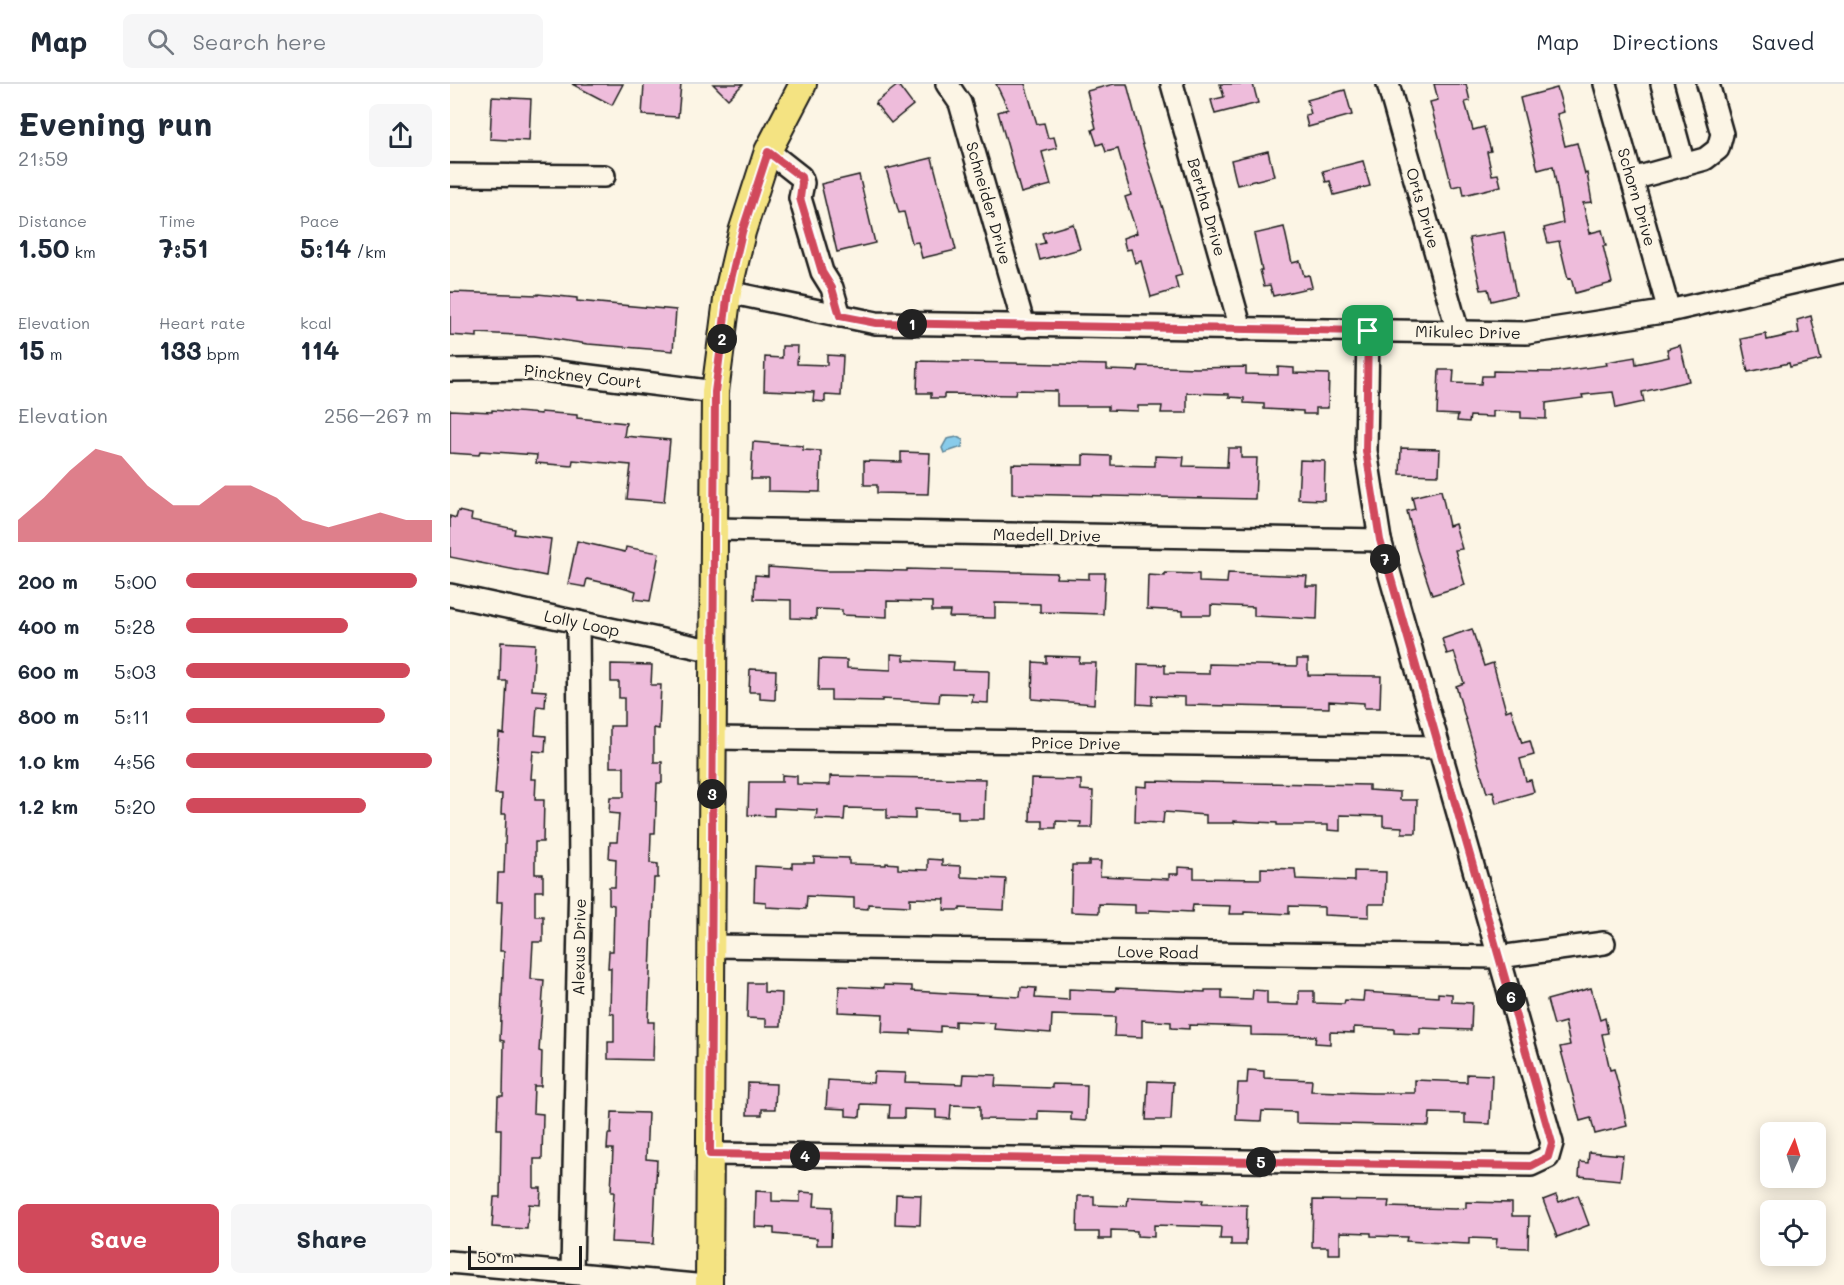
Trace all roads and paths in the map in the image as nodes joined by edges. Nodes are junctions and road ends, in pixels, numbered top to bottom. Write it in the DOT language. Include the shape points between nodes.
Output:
graph roads {
  1 [pos="802,84"];
  2 [pos="946,84"];
  3 [pos="1172,84"];
  4 [pos="1388,84"];
  5 [pos="1605,84"];
  6 [pos="1662,84"];
  7 [pos="1708,84"];
  8 [pos="768,152"];
  9 [pos="1684,165"];
  10 [pos="450,176"];
  11 [pos="604,176"];
  12 [pos="1632,179"];
  13 [pos="1844,271"];
  14 [pos="728,292"];
  15 [pos="1669,311"];
  16 [pos="840,316"];
  17 [pos="1024,326"];
  18 [pos="1241,329"];
  19 [pos="1368,331"];
  20 [pos="1458,332"];
  21 [pos="450,370"];
  22 [pos="715,392"];
  23 [pos="714,530"];
  24 [pos="1380,540"];
  25 [pos="450,595"];
  26 [pos="578,622"];
  27 [pos="714,651"];
  28 [pos="713,738"];
  29 [pos="1439,747"];
  30 [pos="1604,944"];
  31 [pos="711,946"];
  32 [pos="1499,957"];
  33 [pos="710,1154"];
  34 [pos="450,1262"];
  35 [pos="572,1272"];
  36 [pos="695,1285"];
  37 [pos="709,1285"];
  1 -- 8 [label="main road"];
  2 -- 17 [label="street, Schneider Drive" via="960,103"];
  3 -- 18 [label="street, Bertha Drive"];
  4 -- 20 [label="street, Orts Drive"];
  5 -- 12 [label="street, Schorn Drive"];
  6 -- 9 [label="street"];
  7 -- 9 [label="street" via="1722,134 1718,149 1705,159"];
  8 -- 14 [label="main road" via="742,232"];
  8 -- 16 [label="street" via="801,177 800,198"];
  9 -- 12 [label="street"];
  10 -- 11 [label="street"];
  12 -- 15 [label="street, Schorn Drive"];
  13 -- 15 [label="street, Mikulec Drive"];
  14 -- 16 [label="street, Mikulec Drive"];
  14 -- 22 [label="main road"];
  15 -- 20 [label="street, Mikulec Drive" via="1527,333"];
  16 -- 17 [label="street, Mikulec Drive" via="876,323"];
  17 -- 18 [label="street, Mikulec Drive"];
  18 -- 19 [label="street, Mikulec Drive"];
  19 -- 20 [label="street, Mikulec Drive"];
  19 -- 24 [label="street" via="1366,451"];
  21 -- 22 [label="street, Pinckney Court" via="535,369"];
  22 -- 23 [label="main road"];
  23 -- 24 [label="street, Maedell Drive"];
  23 -- 27 [label="main road"];
  24 -- 29 [label="street"];
  25 -- 26 [label="street, Lolly Loop"];
  26 -- 27 [label="street, Lolly Loop"];
  26 -- 35 [label="street, Alexus Drive" via="580,872"];
  27 -- 28 [label="main road"];
  28 -- 29 [label="street, Price Drive"];
  28 -- 31 [label="main road"];
  29 -- 32 [label="street"];
  30 -- 32 [label="street, Love Road"];
  31 -- 32 [label="street, Love Road"];
  31 -- 33 [label="main road"];
  32 -- 33 [label="street" via="1552,1143 1548,1157 1531,1166"];
  33 -- 37 [label="main road"];
  34 -- 35 [label="street"];
  35 -- 36 [label="street"];
}
